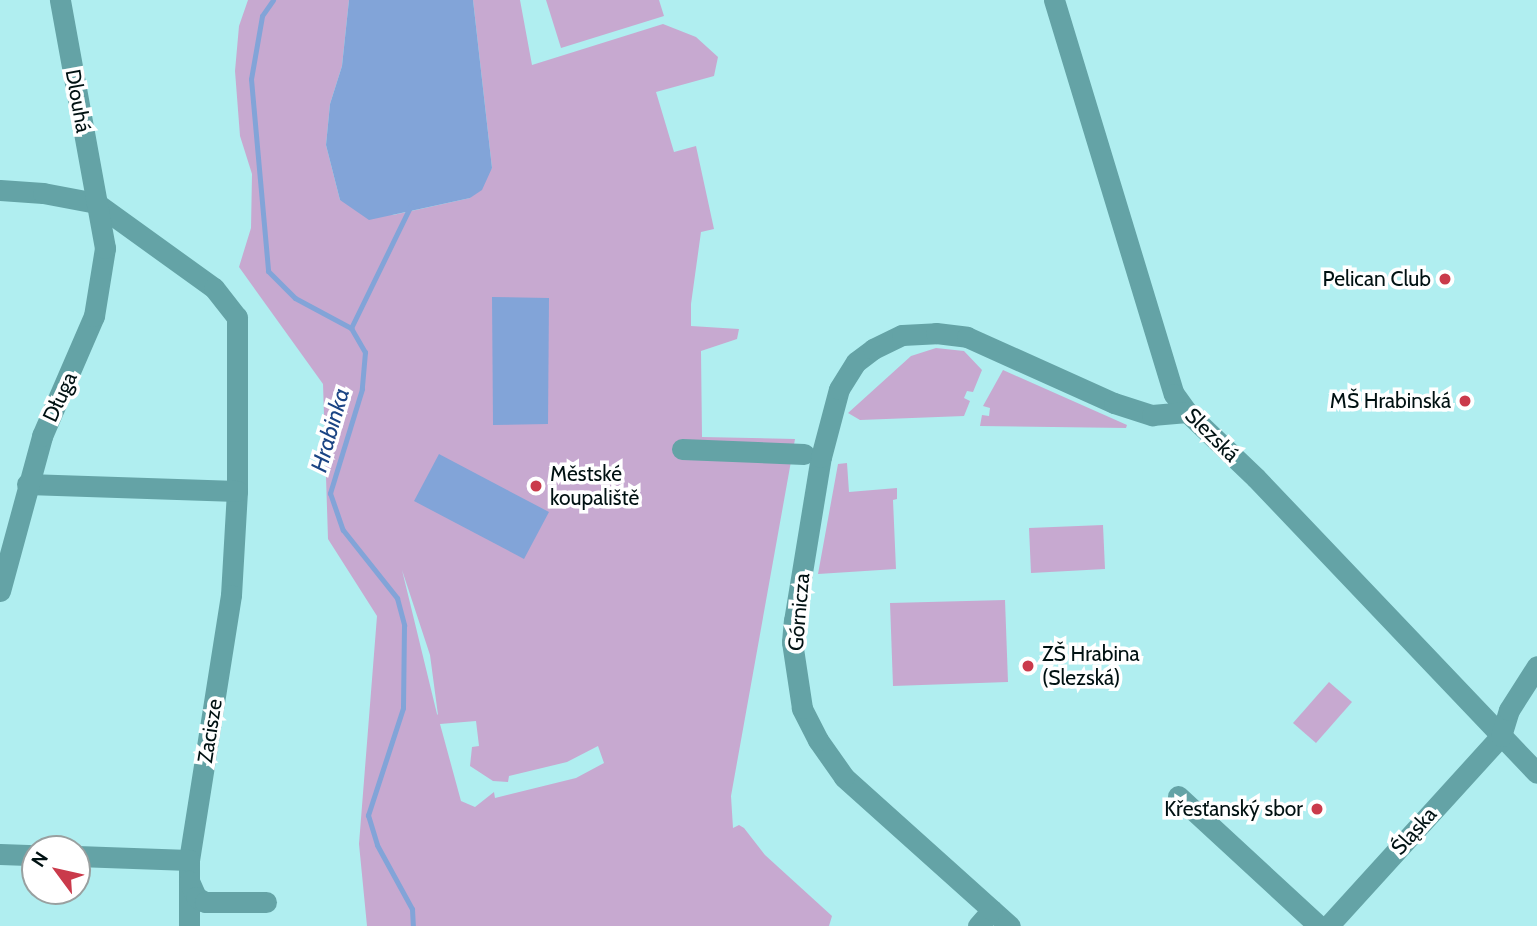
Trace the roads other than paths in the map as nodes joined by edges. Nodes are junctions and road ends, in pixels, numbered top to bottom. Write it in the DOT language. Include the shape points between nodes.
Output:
graph roads {
  1 [pos="60,0"];
  2 [pos="1054,0"];
  3 [pos="0,190"];
  4 [pos="96,203"];
  5 [pos="1187,412"];
  6 [pos="682,449"];
  7 [pos="804,454"];
  8 [pos="27,484"];
  9 [pos="237,491"];
  10 [pos="0,591"];
  11 [pos="1537,666"];
  12 [pos="1501,736"];
  13 [pos="1537,773"];
  14 [pos="1178,796"];
  15 [pos="0,854"];
  16 [pos="21,855"];
  17 [pos="91,858"];
  18 [pos="189,870"];
  19 [pos="266,902"];
  20 [pos="992,910"];
  21 [pos="189,926"];
  22 [pos="978,926"];
  23 [pos="1010,926"];
  24 [pos="1319,926"];
  25 [pos="1328,926"];
  1 -- 4 [label="street, Dlouhá"];
  2 -- 5 [label="street, Slezská" via="1166,372"];
  3 -- 4 [label="street"];
  4 -- 8 [label="street, Długa" via="105,247 94,316 41,436"];
  4 -- 9 [label="street, Zacisze" via="214,288 237,317"];
  5 -- 12 [label="street, Slezská" via="1256,478"];
  5 -- 20 [label="street, Górnicza" via="1152,415 1114,403 967,337 936,333 902,335 873,349 856,362 839,389 827,427 792,642 802,708 844,777"];
  6 -- 7 [label="street"];
  8 -- 9 [label="street"];
  8 -- 10 [label="street, Długa"];
  9 -- 18 [label="street, Zacisze" via="231,594"];
  11 -- 12 [label="street" via="1509,710"];
  12 -- 13 [label="street, Slezská"];
  12 -- 25 [label="street, Śląska"];
  14 -- 24 [label="street"];
  15 -- 16 [label="street"];
  17 -- 18 [label="street"];
  18 -- 19 [label="street" via="196,897 205,902"];
  18 -- 21 [label="street, Zacisze"];
  20 -- 22 [label="street"];
  20 -- 23 [label="street, Górnicza"];
}
